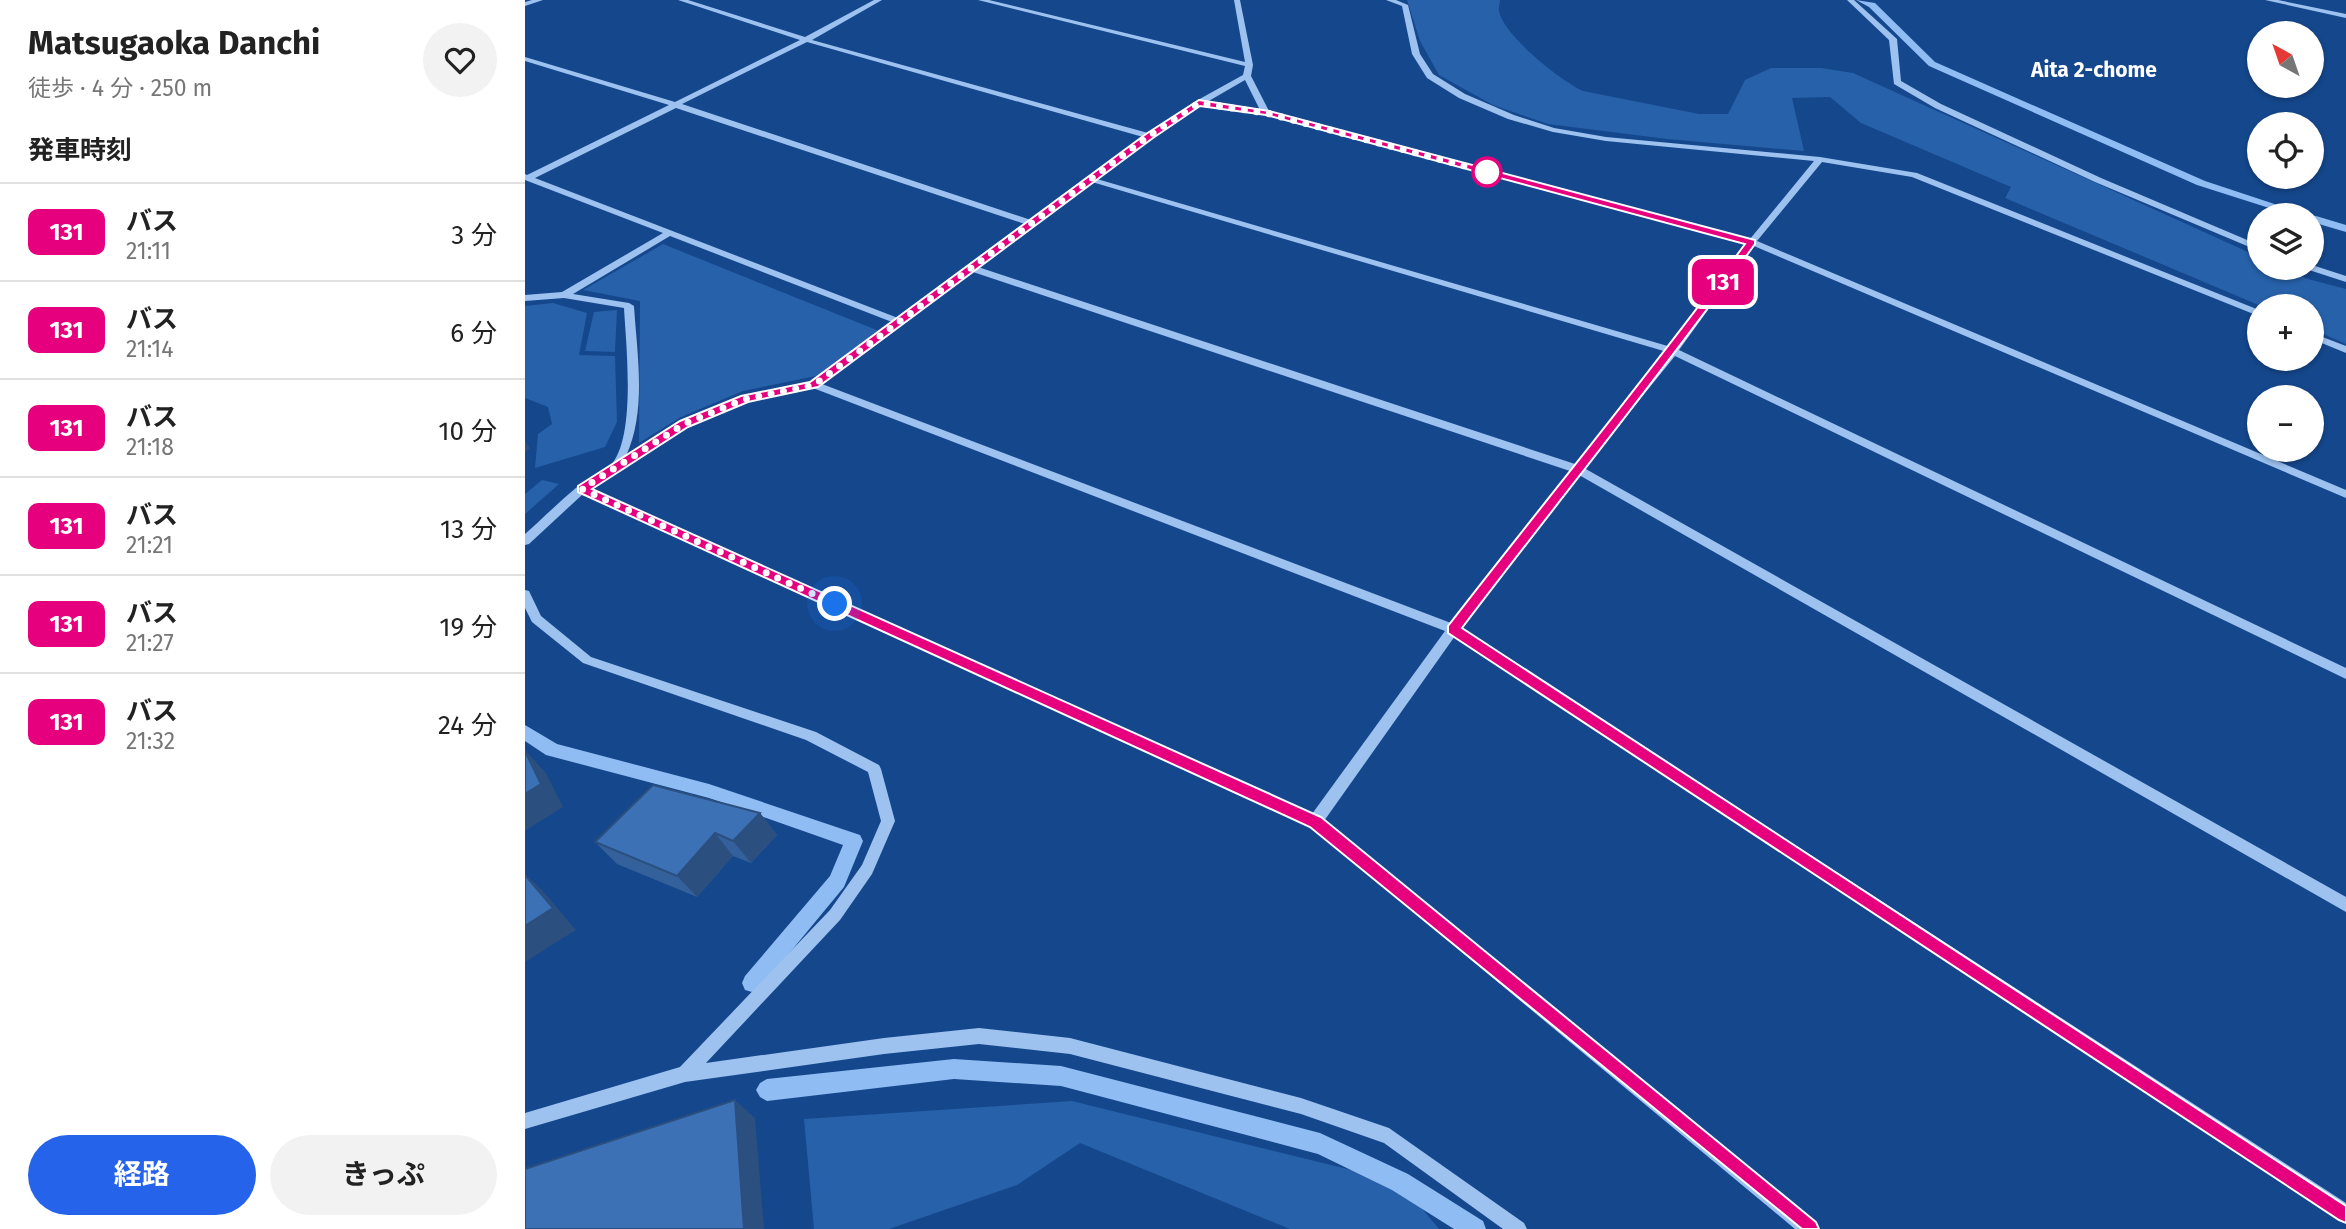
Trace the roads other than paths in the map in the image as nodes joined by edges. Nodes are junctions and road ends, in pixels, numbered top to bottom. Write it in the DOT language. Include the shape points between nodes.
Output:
graph roads {
  1 [pos="540,0"];
  2 [pos="681,0"];
  3 [pos="879,0"];
  4 [pos="981,0"];
  5 [pos="1237,0"];
  6 [pos="1389,0"];
  7 [pos="1850,0"];
  8 [pos="2267,0"];
  9 [pos="525,4"];
  10 [pos="2346,16"];
  11 [pos="806,40"];
  12 [pos="525,60"];
  13 [pos="1249,65"];
  14 [pos="1247,76"];
  15 [pos="1199,103"];
  16 [pos="676,105"];
  17 [pos="1266,113"];
  18 [pos="1149,136"];
  19 [pos="1820,159"];
  20 [pos="526,177"];
  21 [pos="1093,180"];
  22 [pos="1032,223"];
  23 [pos="668,234"];
  24 [pos="1752,242"];
  25 [pos="2247,243"];
  26 [pos="971,268"];
  27 [pos="2324,272"];
  28 [pos="2346,279"];
  29 [pos="564,295"];
  30 [pos="525,298"];
  31 [pos="2247,308"];
  32 [pos="898,321"];
  33 [pos="2324,340"];
  34 [pos="2346,350"];
  35 [pos="1673,351"];
  36 [pos="814,385"];
  37 [pos="614,469"];
  38 [pos="1577,469"];
  39 [pos="582,489"];
  40 [pos="2346,494"];
  41 [pos="525,541"];
  42 [pos="525,594"];
  43 [pos="1453,629"];
  44 [pos="2346,674"];
  45 [pos="1315,822"];
  46 [pos="2346,905"];
  47 [pos="685,1074"];
  48 [pos="525,1121"];
  49 [pos="2346,1213"];
  50 [pos="1518,1229"];
  51 [pos="1809,1229"];
  1 -- 9 [label="street"];
  2 -- 11 [label="street"];
  3 -- 11 [label="street"];
  4 -- 13 [label="street"];
  5 -- 13 [label="street"];
  6 -- 19 [label="street" via="1405,5 1416,54 1430,76 1511,117 1606,139"];
  7 -- 25 [label="street" via="1893,38 1897,82 1938,106 2098,180"];
  8 -- 10 [label="street"];
  11 -- 16 [label="street"];
  11 -- 18 [label="street"];
  12 -- 16 [label="street"];
  13 -- 14 [label="street"];
  14 -- 15 [label="street"];
  14 -- 17 [label="street"];
  15 -- 17 [label="street"];
  15 -- 18 [label="street"];
  16 -- 20 [label="street"];
  16 -- 22 [label="street"];
  17 -- 24 [label="street"];
  18 -- 21 [label="street"];
  19 -- 24 [label="street"];
  19 -- 31 [label="street" via="1914,175"];
  20 -- 23 [label="street"];
  21 -- 22 [label="street"];
  21 -- 35 [label="street"];
  22 -- 26 [label="street"];
  23 -- 29 [label="street"];
  23 -- 32 [label="street"];
  24 -- 35 [label="street"];
  24 -- 40 [label="street"];
  26 -- 32 [label="street"];
  26 -- 38 [label="street"];
  27 -- 28 [label="street"];
  29 -- 30 [label="street"];
  29 -- 37 [label="street" via="629,306 632,421"];
  32 -- 36 [label="street"];
  33 -- 34 [label="street"];
  35 -- 38 [label="street"];
  35 -- 44 [label="street"];
  36 -- 37 [label="street" via="745,399 684,424"];
  36 -- 43 [label="street"];
  37 -- 39 [label="street"];
  38 -- 43 [label="street"];
  38 -- 46 [label="street"];
  39 -- 41 [label="street"];
  39 -- 45 [label="street"];
  42 -- 47 [label="street" via="536,619 587,660 811,736 874,769 888,821 867,869 835,915"];
  43 -- 45 [label="street"];
  43 -- 49 [label="street"];
  45 -- 51 [label="street"];
  47 -- 48 [label="street"];
  47 -- 50 [label="street" via="979,1036 1070,1046 1301,1106 1389,1136"];
}
